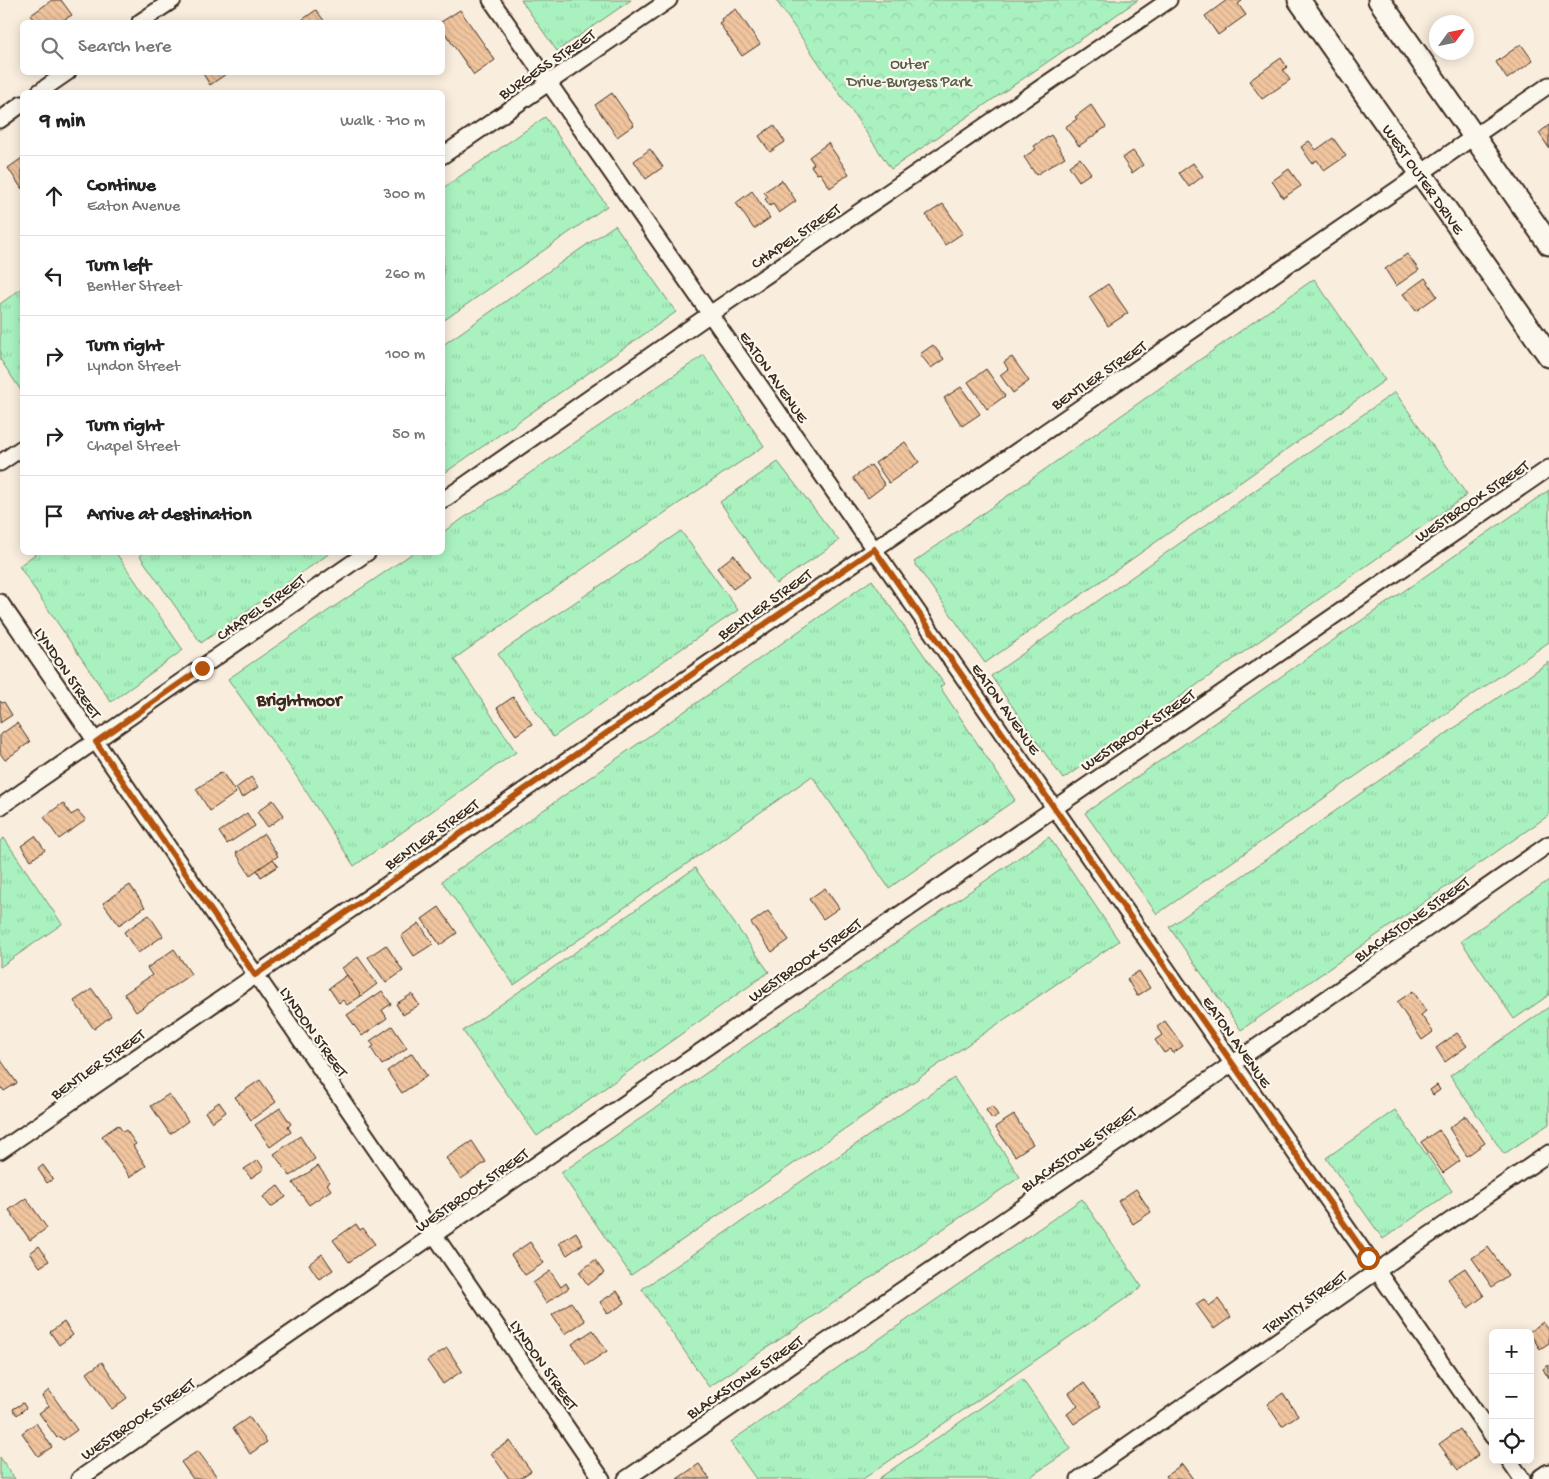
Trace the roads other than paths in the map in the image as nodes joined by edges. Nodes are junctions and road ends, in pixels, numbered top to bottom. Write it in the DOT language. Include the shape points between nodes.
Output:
graph roads {
  1 [pos="173,0"];
  2 [pos="491,0"];
  3 [pos="669,0"];
  4 [pos="1169,0"];
  5 [pos="1300,0"];
  6 [pos="1379,0"];
  7 [pos="143,20"];
  8 [pos="64,75"];
  9 [pos="548,82"];
  10 [pos="1549,85"];
  11 [pos="42,90"];
  12 [pos="20,105"];
  13 [pos="0,120"];
  14 [pos="1474,137"];
  15 [pos="445,154"];
  16 [pos="1420,173"];
  17 [pos="1549,244"];
  18 [pos="710,314"];
  19 [pos="1549,356"];
  20 [pos="20,449"];
  21 [pos="0,463"];
  22 [pos="1549,468"];
  23 [pos="445,499"];
  24 [pos="874,549"];
  25 [pos="364,555"];
  26 [pos="0,602"];
  27 [pos="96,742"];
  28 [pos="0,807"];
  29 [pos="1054,807"];
  30 [pos="1549,844"];
  31 [pos="255,975"];
  32 [pos="1232,1063"];
  33 [pos="0,1151"];
  34 [pos="1549,1153"];
  35 [pos="435,1234"];
  36 [pos="1377,1271"];
  37 [pos="1489,1431"];
  38 [pos="1512,1464"];
  39 [pos="1549,1475"];
  40 [pos="79,1479"];
  41 [pos="602,1479"];
  42 [pos="626,1479"];
  43 [pos="1079,1479"];
  44 [pos="1522,1479"];
  45 [pos="1544,1479"];
  1 -- 7 [label="street"];
  2 -- 9 [label="street, EATON AVENUE"];
  3 -- 9 [label="street, BURGESS STREET"];
  4 -- 18 [label="street, CHAPEL STREET"];
  5 -- 16 [label="main road, WEST OUTER DRIVE"];
  6 -- 14 [label="main road"];
  8 -- 11 [label="street"];
  9 -- 15 [label="street, BURGESS STREET"];
  9 -- 18 [label="street, EATON AVENUE"];
  10 -- 14 [label="street, BENTLER STREET"];
  12 -- 13 [label="street"];
  14 -- 16 [label="street, BENTLER STREET"];
  14 -- 17 [label="main road"];
  16 -- 19 [label="main road, WEST OUTER DRIVE"];
  16 -- 24 [label="street, BENTLER STREET"];
  18 -- 23 [label="street, CHAPEL STREET"];
  18 -- 24 [label="street, EATON AVENUE"];
  20 -- 21 [label="street"];
  22 -- 29 [label="street, WESTBROOK STREET"];
  24 -- 29 [label="street, EATON AVENUE"];
  24 -- 31 [label="street, BENTLER STREET"];
  25 -- 27 [label="street, CHAPEL STREET"];
  26 -- 27 [label="street, LYNDON STREET"];
  27 -- 28 [label="street, CHAPEL STREET"];
  27 -- 31 [label="street, LYNDON STREET"];
  29 -- 32 [label="street, EATON AVENUE"];
  29 -- 35 [label="street, WESTBROOK STREET"];
  30 -- 32 [label="street, BLACKSTONE STREET"];
  31 -- 33 [label="street, BENTLER STREET"];
  31 -- 35 [label="street, LYNDON STREET"];
  32 -- 36 [label="street, EATON AVENUE"];
  32 -- 42 [label="street, BLACKSTONE STREET"];
  34 -- 36 [label="street, TRINITY STREET"];
  35 -- 40 [label="street, WESTBROOK STREET"];
  35 -- 41 [label="street, LYNDON STREET"];
  36 -- 37 [label="street, EATON AVENUE"];
  36 -- 43 [label="street, TRINITY STREET"];
  38 -- 44 [label="street"];
  39 -- 45 [label="main road"];
}
